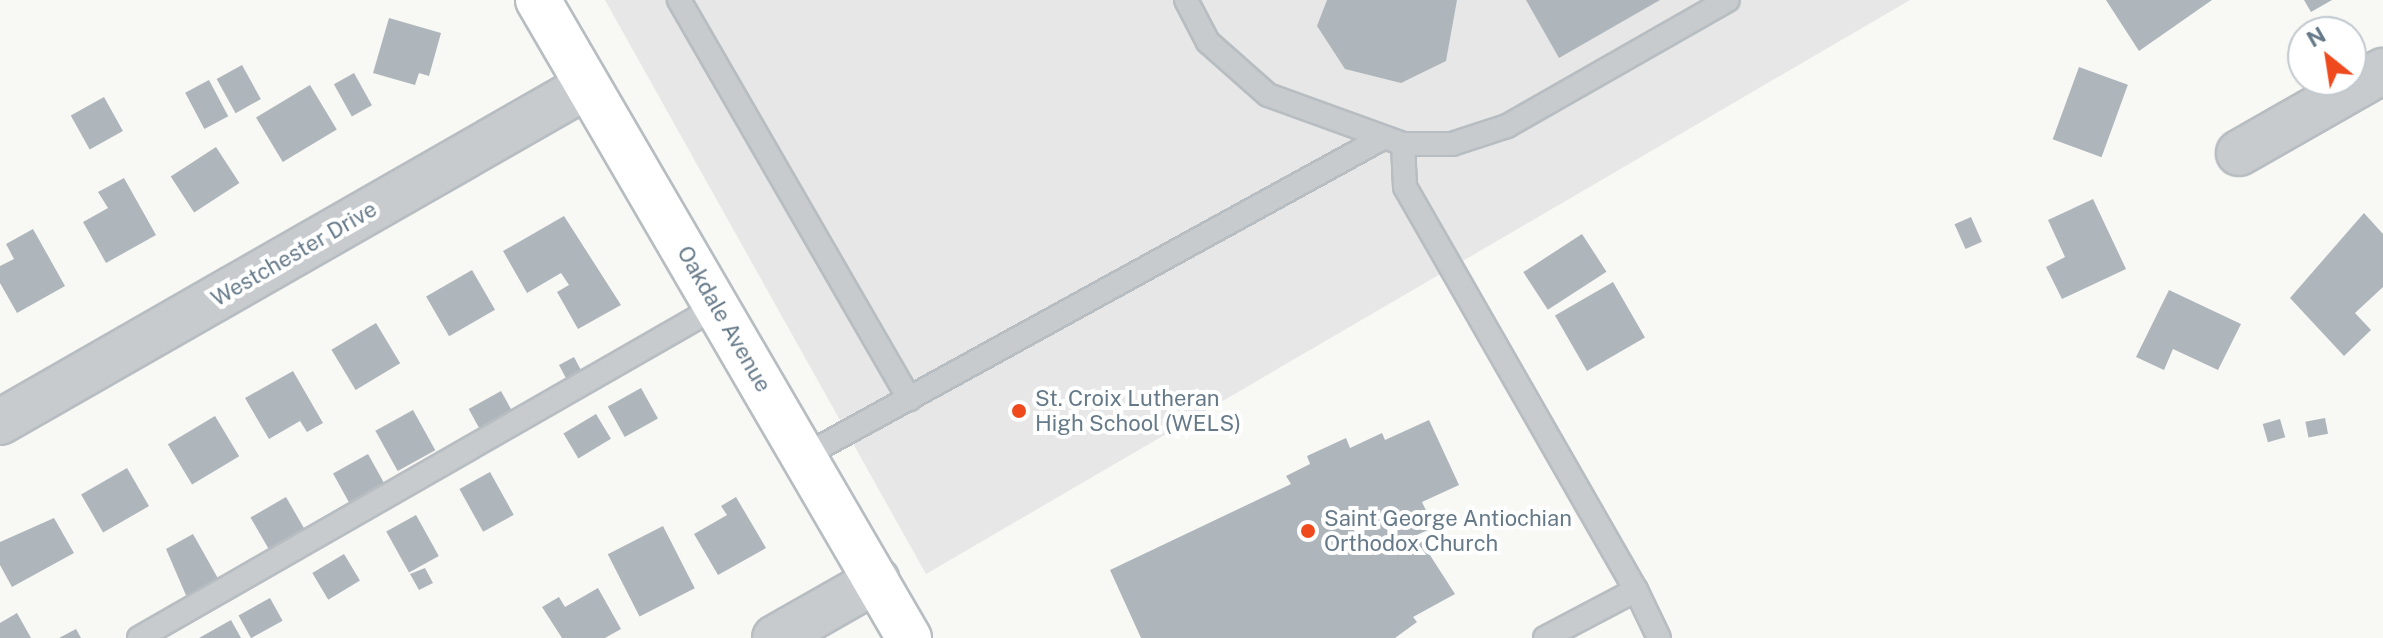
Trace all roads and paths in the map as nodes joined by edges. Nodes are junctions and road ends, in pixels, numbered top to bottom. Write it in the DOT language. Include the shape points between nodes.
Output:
graph roads {
  1 [pos="538,0"];
  2 [pos="679,0"];
  3 [pos="1186,0"];
  4 [pos="1728,0"];
  5 [pos="2383,71"];
  6 [pos="587,86"];
  7 [pos="1379,140"];
  8 [pos="1403,144"];
  9 [pos="2239,153"];
  10 [pos="716,307"];
  11 [pos="909,399"];
  12 [pos="0,422"];
  13 [pos="804,456"];
  14 [pos="877,580"];
  15 [pos="1636,590"];
  16 [pos="139,638"];
  17 [pos="775,638"];
  18 [pos="909,638"];
  19 [pos="1545,638"];
  20 [pos="1659,638"];
  1 -- 6 [label="street, Oakdale Avenue"];
  2 -- 11 [label="lane"];
  3 -- 7 [label="lane" via="1208,42 1268,95"];
  4 -- 8 [label="lane" via="1507,126 1452,144"];
  5 -- 9 [label="street"];
  6 -- 10 [label="street, Oakdale Avenue"];
  6 -- 12 [label="street, Westchester Drive"];
  7 -- 8 [label="lane"];
  7 -- 11 [label="lane"];
  8 -- 15 [label="lane" via="1405,187"];
  10 -- 13 [label="street, Oakdale Avenue"];
  10 -- 16 [label="lane"];
  11 -- 13 [label="lane"];
  13 -- 14 [label="street, Oakdale Avenue"];
  14 -- 17 [label="street"];
  14 -- 18 [label="street, Oakdale Avenue"];
  15 -- 19 [label="lane"];
  15 -- 20 [label="lane"];
}
